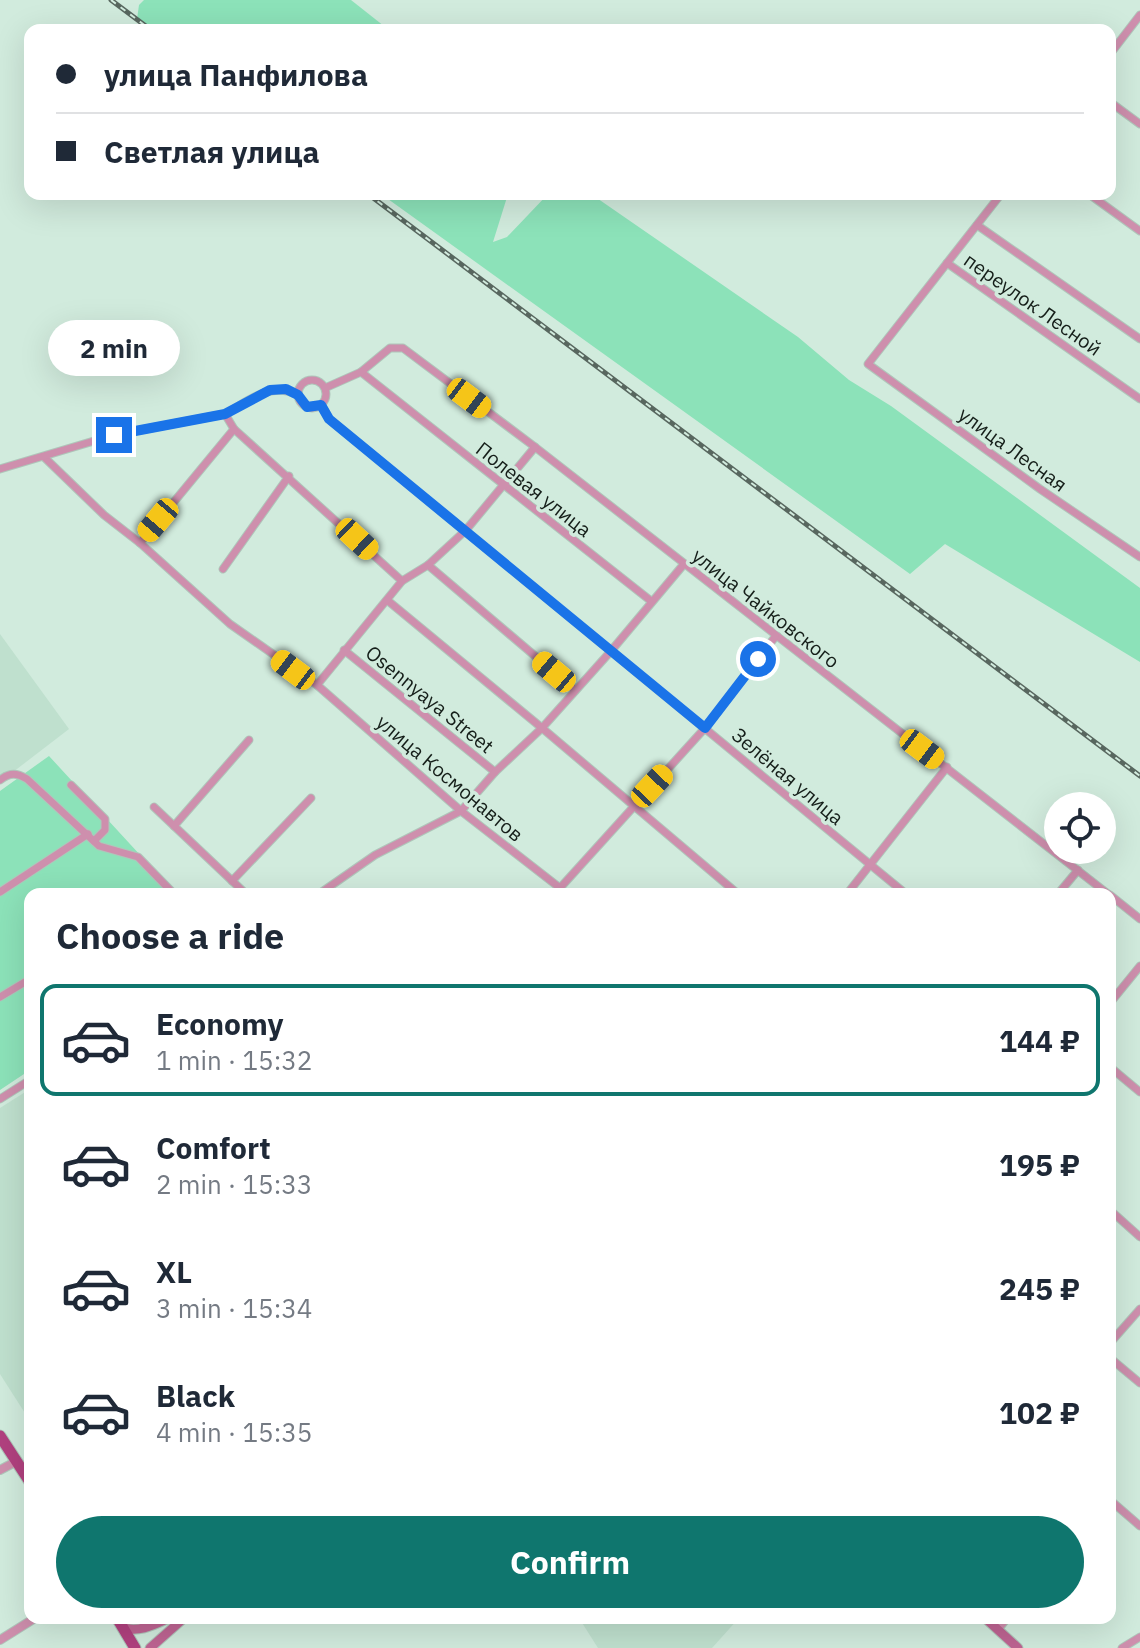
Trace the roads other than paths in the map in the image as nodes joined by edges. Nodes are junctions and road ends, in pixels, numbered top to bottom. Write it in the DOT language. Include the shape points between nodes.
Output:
graph roads {
  1 [pos="1140,15"];
  2 [pos="1116,46"];
  3 [pos="1116,106"];
  4 [pos="1140,124"];
  5 [pos="996,200"];
  6 [pos="1097,200"];
  7 [pos="977,225"];
  8 [pos="1140,231"];
  9 [pos="947,263"];
  10 [pos="1140,339"];
  11 [pos="361,372"];
  12 [pos="325,388"];
  13 [pos="298,395"];
  14 [pos="1140,399"];
  15 [pos="321,405"];
  16 [pos="225,414"];
  17 [pos="234,429"];
  18 [pos="535,447"];
  19 [pos="44,457"];
  20 [pos="0,469"];
  21 [pos="289,476"];
  22 [pos="503,486"];
  23 [pos="466,530"];
  24 [pos="140,543"];
  25 [pos="1140,557"];
  26 [pos="684,564"];
  27 [pos="428,565"];
  28 [pos="223,569"];
  29 [pos="402,581"];
  30 [pos="387,600"];
  31 [pos="651,601"];
  32 [pos="775,637"];
  33 [pos="344,650"];
  34 [pos="611,651"];
  35 [pos="317,685"];
  36 [pos="575,690"];
  37 [pos="542,728"];
  38 [pos="705,728"];
  39 [pos="249,740"];
  40 [pos="947,767"];
  41 [pos="495,772"];
  42 [pos="0,780"];
  43 [pos="71,785"];
  44 [pos="311,798"];
  45 [pos="634,806"];
  46 [pos="154,807"];
  47 [pos="461,811"];
  48 [pos="174,826"];
  49 [pos="88,834"];
  50 [pos="94,841"];
  51 [pos="870,864"];
  52 [pos="1078,870"];
  53 [pos="232,881"];
  54 [pos="166,888"];
  55 [pos="240,888"];
  56 [pos="328,888"];
  57 [pos="558,888"];
  58 [pos="565,888"];
  59 [pos="731,888"];
  60 [pos="852,888"];
  61 [pos="899,888"];
  62 [pos="1063,888"];
  63 [pos="1100,888"];
  64 [pos="0,892"];
  65 [pos="1116,900"];
  66 [pos="1140,919"];
  67 [pos="1140,966"];
  68 [pos="24,983"];
  69 [pos="1116,996"];
  70 [pos="0,997"];
  71 [pos="1116,1072"];
  72 [pos="24,1084"];
  73 [pos="1140,1092"];
  74 [pos="0,1099"];
  75 [pos="1116,1215"];
  76 [pos="1140,1237"];
  77 [pos="1140,1309"];
  78 [pos="1116,1336"];
  79 [pos="1116,1363"];
  80 [pos="1140,1383"];
  81 [pos="0,1436"];
  82 [pos="17,1461"];
  83 [pos="0,1470"];
  84 [pos="24,1472"];
  85 [pos="1116,1505"];
  86 [pos="1140,1526"];
  87 [pos="25,1624"];
  88 [pos="121,1624"];
  89 [pos="122,1624"];
  90 [pos="155,1624"];
  91 [pos="177,1624"];
  92 [pos="992,1624"];
  93 [pos="1002,1624"];
  94 [pos="998,1630"];
  95 [pos="1140,1637"];
  96 [pos="0,1640"];
  97 [pos="135,1648"];
  98 [pos="150,1648"];
  99 [pos="1018,1648"];
  100 [pos="1122,1648"];
  1 -- 2 [label="street"];
  3 -- 4 [label="street"];
  5 -- 7 [label="street"];
  6 -- 8 [label="street"];
  7 -- 9 [label="street"];
  7 -- 10 [label="street"];
  9 -- 14 [label="street, переулок Лесной"];
  9 -- 25 [label="street, улица Лесная" via="868,364"];
  11 -- 12 [label="street"];
  11 -- 18 [label="street, улица Чайковского" via="390,348 403,348"];
  11 -- 22 [label="street, Полевая улица"];
  12 -- 13 [label="street" via="309,380"];
  12 -- 15 [label="street"];
  13 -- 15 [label="street" via="307,407"];
  13 -- 16 [label="street" via="270,390"];
  15 -- 23 [label="street, Зелёная улица" via="329,419"];
  16 -- 17 [label="street"];
  16 -- 19 [label="street" via="114,435"];
  17 -- 21 [label="street"];
  17 -- 24 [label="street"];
  18 -- 22 [label="street"];
  18 -- 26 [label="street, улица Чайковского"];
  19 -- 20 [label="street"];
  19 -- 24 [label="street, улица Космонавтов"];
  21 -- 28 [label="street"];
  21 -- 29 [label="street"];
  22 -- 23 [label="street"];
  22 -- 31 [label="street, Полевая улица"];
  23 -- 27 [label="street"];
  23 -- 34 [label="street, Зелёная улица"];
  24 -- 35 [label="street, улица Космонавтов" via="230,624"];
  26 -- 31 [label="street"];
  26 -- 32 [label="street, улица Чайковского"];
  27 -- 29 [label="street"];
  27 -- 36 [label="street"];
  29 -- 30 [label="street"];
  30 -- 33 [label="street"];
  30 -- 37 [label="street"];
  31 -- 34 [label="street"];
  32 -- 38 [label="street"];
  32 -- 40 [label="street, улица Чайковского"];
  33 -- 35 [label="street"];
  33 -- 41 [label="street, Osennyaya Street"];
  34 -- 36 [label="street"];
  34 -- 38 [label="street, Зелёная улица"];
  35 -- 47 [label="street, улица Космонавтов"];
  36 -- 37 [label="street"];
  37 -- 41 [label="street"];
  37 -- 45 [label="street"];
  38 -- 45 [label="street"];
  38 -- 51 [label="street, Зелёная улица"];
  39 -- 48 [label="street"];
  40 -- 51 [label="street"];
  40 -- 52 [label="street, улица Чайковского"];
  41 -- 47 [label="street"];
  42 -- 49 [label="street" via="17,774 27,779"];
  43 -- 50 [label="street" via="105,819 105,830"];
  44 -- 53 [label="street"];
  45 -- 58 [label="street"];
  45 -- 59 [label="street"];
  46 -- 48 [label="street"];
  47 -- 56 [label="street" via="375,855"];
  47 -- 57 [label="street, улица Космонавтов"];
  48 -- 53 [label="street"];
  49 -- 50 [label="street"];
  49 -- 64 [label="street"];
  50 -- 54 [label="street" via="138,857"];
  51 -- 60 [label="street"];
  51 -- 61 [label="street, Зелёная улица"];
  52 -- 62 [label="street"];
  52 -- 63 [label="street, улица Чайковского"];
  53 -- 55 [label="street"];
  65 -- 66 [label="street, улица Чайковского"];
  67 -- 69 [label="street"];
  68 -- 70 [label="street"];
  71 -- 73 [label="street"];
  72 -- 74 [label="street"];
  75 -- 76 [label="street"];
  77 -- 78 [label="street"];
  79 -- 80 [label="street"];
  81 -- 82 [label="main road"];
  82 -- 83 [label="street"];
  82 -- 84 [label="main road"];
  85 -- 86 [label="street"];
  87 -- 96 [label="street"];
  88 -- 97 [label="main road"];
  89 -- 90 [label="main road" via="135,1630"];
  91 -- 98 [label="main road"];
  92 -- 94 [label="main road"];
  93 -- 94 [label="street"];
  94 -- 99 [label="main road"];
  95 -- 100 [label="street"];
}
